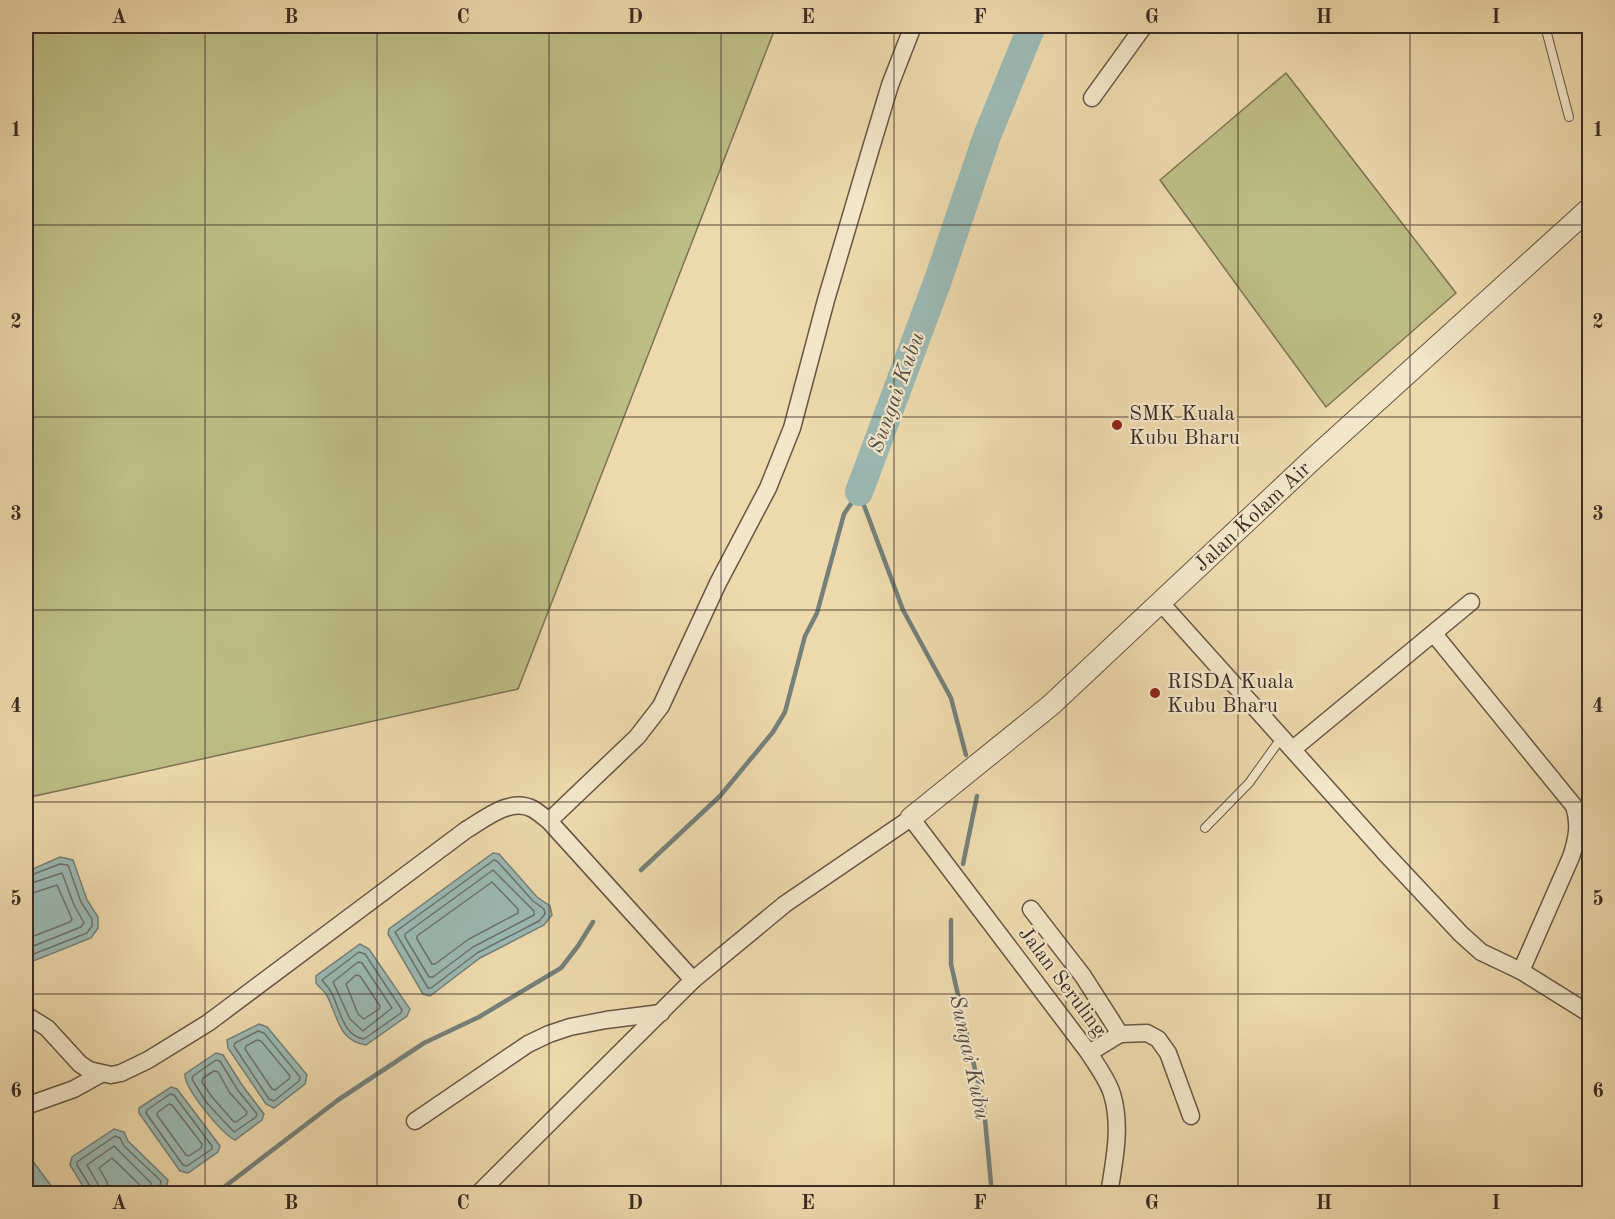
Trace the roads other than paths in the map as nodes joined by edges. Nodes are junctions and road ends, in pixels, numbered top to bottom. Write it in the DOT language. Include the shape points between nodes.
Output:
graph roads {
  1 [pos="913,26"];
  2 [pos="1144,26"];
  3 [pos="1545,26"];
  4 [pos="1092,98"];
  5 [pos="1569,117"];
  6 [pos="1590,208"];
  7 [pos="1471,602"];
  8 [pos="1161,603"];
  9 [pos="1434,634"];
  10 [pos="1287,743"];
  11 [pos="911,818"];
  12 [pos="549,821"];
  13 [pos="1205,828"];
  14 [pos="1032,909"];
  15 [pos="1521,971"];
  16 [pos="693,980"];
  17 [pos="661,1013"];
  18 [pos="1590,1014"];
  19 [pos="26,1015"];
  20 [pos="1120,1034"];
  21 [pos="1089,1053"];
  22 [pos="101,1074"];
  23 [pos="26,1106"];
  24 [pos="1191,1116"];
  25 [pos="415,1121"];
  26 [pos="478,1194"];
  27 [pos="1109,1194"];
  1 -- 12 [label="street" via="871,148 792,428 768,488 718,583 661,706 637,737"];
  2 -- 4 [label="street"];
  3 -- 5 [label="lane"];
  6 -- 8 [label="street, Jalan Kolam Air"];
  7 -- 9 [label="street"];
  8 -- 10 [label="street"];
  8 -- 11 [label="street, Jalan Kolam Air" via="1051,705"];
  9 -- 10 [label="street"];
  9 -- 15 [label="street" via="1574,806 1578,819 1571,857"];
  10 -- 13 [label="lane"];
  10 -- 15 [label="street" via="1461,934 1481,952"];
  11 -- 16 [label="street" via="785,904"];
  11 -- 21 [label="street, Jalan Seruling"];
  12 -- 16 [label="street"];
  12 -- 22 [label="street" via="532,808 515,805 500,809 208,1023 121,1073"];
  14 -- 20 [label="street" via="1083,976"];
  15 -- 18 [label="street"];
  16 -- 17 [label="street"];
  17 -- 25 [label="street" via="606,1020 549,1034 528,1044"];
  17 -- 26 [label="street"];
  19 -- 22 [label="street" via="47,1028 80,1064"];
  20 -- 21 [label="street"];
  20 -- 24 [label="street" via="1147,1033 1158,1039 1168,1053"];
  21 -- 27 [label="street, Jalan Seruling" via="1112,1093 1116,1115"];
  22 -- 23 [label="street" via="74,1089"];
}
